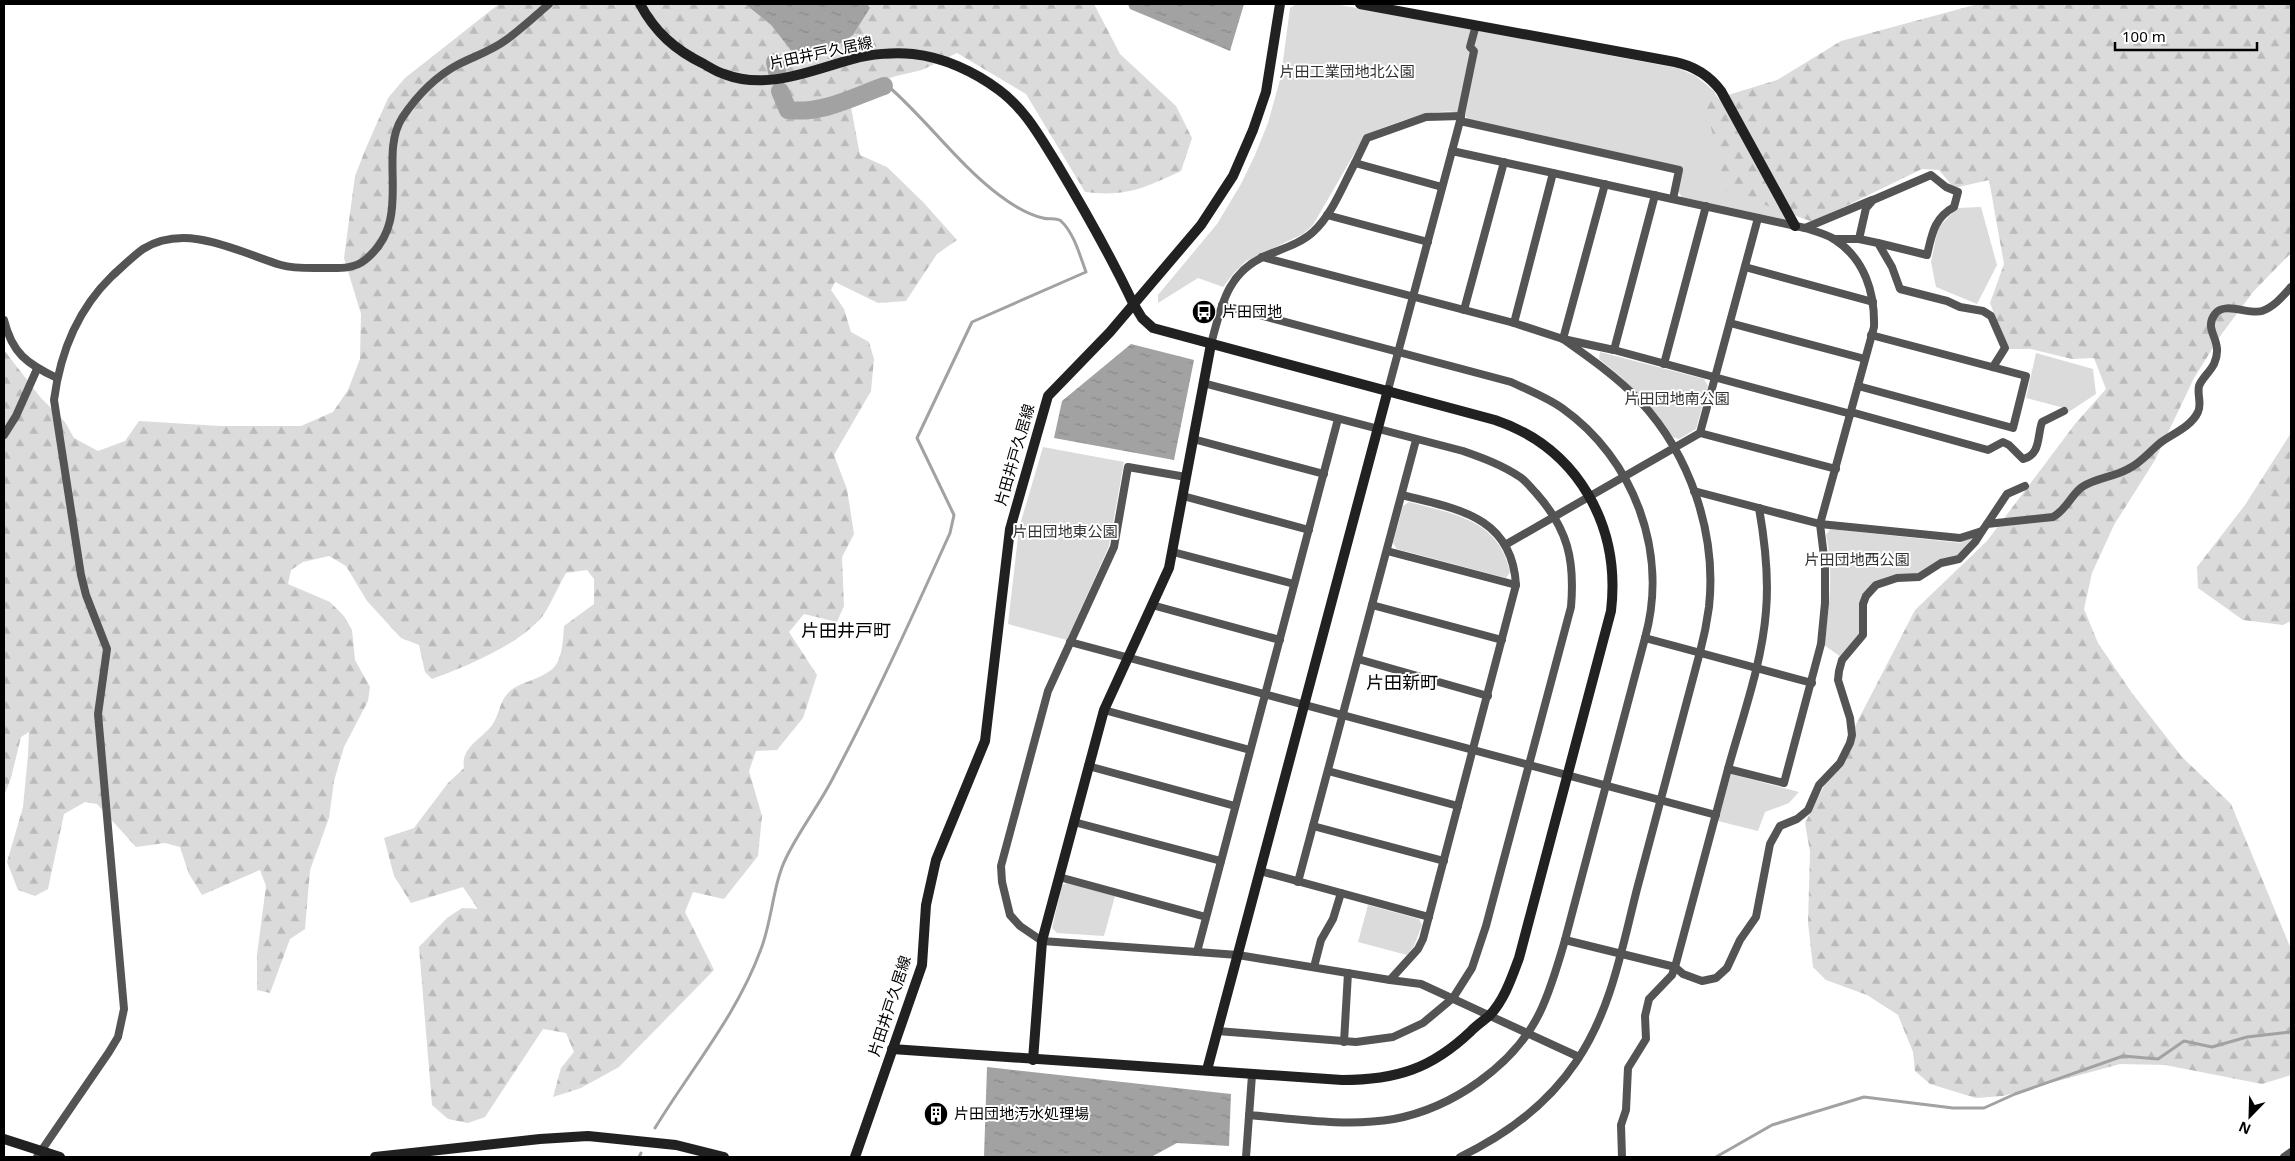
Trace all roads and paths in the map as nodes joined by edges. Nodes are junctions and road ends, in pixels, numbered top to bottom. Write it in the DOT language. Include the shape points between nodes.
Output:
graph roads {
  1 [pos="549,4"];
  2 [pos="640,4"];
  3 [pos="1280,4"];
  4 [pos="1360,4"];
  5 [pos="1476,25"];
  6 [pos="1460,118"];
  7 [pos="1452,150"];
  8 [pos="1504,162"];
  9 [pos="1355,163"];
  10 [pos="1554,173"];
  11 [pos="1604,184"];
  12 [pos="1442,187"];
  13 [pos="1655,195"];
  14 [pos="1672,199"];
  15 [pos="1874,200"];
  16 [pos="1706,206"];
  17 [pos="1327,214"];
  18 [pos="1758,218"];
  19 [pos="1800,227"];
  20 [pos="1834,239"];
  21 [pos="1859,239"];
  22 [pos="1428,242"];
  23 [pos="1878,244"];
  24 [pos="1262,257"];
  25 [pos="1745,267"];
  26 [pos="2291,287"];
  27 [pos="1413,297"];
  28 [pos="1873,302"];
  29 [pos="1133,303"];
  30 [pos="1222,305"];
  31 [pos="1464,310"];
  32 [pos="4,320"];
  33 [pos="1514,323"];
  34 [pos="1730,323"];
  35 [pos="1871,335"];
  36 [pos="1563,339"];
  37 [pos="1211,344"];
  38 [pos="1614,350"];
  39 [pos="1399,352"];
  40 [pos="1865,359"];
  41 [pos="1664,364"];
  42 [pos="1993,367"];
  43 [pos="37,368"];
  44 [pos="57,378"];
  45 [pos="1715,378"];
  46 [pos="1203,383"];
  47 [pos="1858,386"];
  48 [pos="1388,390"];
  49 [pos="2064,411"];
  50 [pos="1851,413"];
  51 [pos="1338,419"];
  52 [pos="1378,429"];
  53 [pos="1700,433"];
  54 [pos="4,435"];
  55 [pos="1193,440"];
  56 [pos="1416,440"];
  57 [pos="1675,447"];
  58 [pos="1836,469"];
  59 [pos="1324,474"];
  60 [pos="1624,476"];
  61 [pos="1186,477"];
  62 [pos="2025,486"];
  63 [pos="1694,491"];
  64 [pos="1402,495"];
  65 [pos="1183,496"];
  66 [pos="1590,496"];
  67 [pos="1759,508"];
  68 [pos="1554,517"];
  69 [pos="1820,524"];
  70 [pos="1984,528"];
  71 [pos="1309,530"];
  72 [pos="1505,545"];
  73 [pos="1387,551"];
  74 [pos="1173,552"];
  75 [pos="1294,584"];
  76 [pos="1516,585"];
  77 [pos="1152,605"];
  78 [pos="1372,605"];
  79 [pos="1645,638"];
  80 [pos="1280,640"];
  81 [pos="1502,640"];
  82 [pos="1070,642"];
  83 [pos="1700,652"];
  84 [pos="1128,658"];
  85 [pos="1358,660"];
  86 [pos="1756,668"];
  87 [pos="1812,683"];
  88 [pos="1265,695"];
  89 [pos="1488,696"];
  90 [pos="1304,706"];
  91 [pos="1104,710"];
  92 [pos="1343,716"];
  93 [pos="1250,750"];
  94 [pos="1473,751"];
  95 [pos="1528,765"];
  96 [pos="1088,766"];
  97 [pos="1728,769"];
  98 [pos="1328,771"];
  99 [pos="1568,776"];
  100 [pos="1605,786"];
  101 [pos="1661,801"];
  102 [pos="1235,806"];
  103 [pos="1458,806"];
  104 [pos="1716,816"];
  105 [pos="1074,822"];
  106 [pos="1313,826"];
  107 [pos="1221,861"];
  108 [pos="1444,861"];
  109 [pos="1260,871"];
  110 [pos="1059,877"];
  111 [pos="1298,882"];
  112 [pos="1341,893"];
  113 [pos="1206,917"];
  114 [pos="1429,917"];
  115 [pos="1042,940"];
  116 [pos="1565,940"];
  117 [pos="1197,952"];
  118 [pos="1620,953"];
  119 [pos="1238,955"];
  120 [pos="1314,967"];
  121 [pos="1675,967"];
  122 [pos="1348,973"];
  123 [pos="1390,980"];
  124 [pos="1453,998"];
  125 [pos="1490,1015"];
  126 [pos="1217,1031"];
  127 [pos="1528,1033"];
  128 [pos="1344,1042"];
  129 [pos="892,1049"];
  130 [pos="1579,1058"];
  131 [pos="1033,1060"];
  132 [pos="1207,1070"];
  133 [pos="1252,1075"];
  134 [pos="1250,1115"];
  135 [pos="4,1139"];
  136 [pos="2291,1152"];
  137 [pos="39,1154"];
  138 [pos="60,1157"];
  139 [pos="375,1157"];
  140 [pos="724,1157"];
  141 [pos="855,1157"];
  142 [pos="1246,1157"];
  143 [pos="1460,1157"];
  144 [pos="1622,1157"];
  145 [pos="2284,1157"];
  1 -- 44 [label="street" via="483,55 444,72 402,119 396,131 394,199 390,218 376,250 365,261 340,268 303,268 283,266 199,239 182,237 164,241 144,249 104,284 69,337"];
  2 -- 29 [label="street, 片田井戸久居線" via="651,25 684,54 725,75 763,81 796,77 855,58 912,54 944,61 985,80 1013,102 1034,128 1077,197"];
  3 -- 29 [label="street" via="1266,92 1233,176 1201,225"];
  4 -- 5 [label="street"];
  5 -- 6 [label="street"];
  5 -- 19 [label="street" via="1675,62 1704,74 1721,91"];
  6 -- 7 [label="street"];
  6 -- 9 [label="street" via="1426,117 1367,138"];
  6 -- 14 [label="street" via="1679,170"];
  7 -- 8 [label="street"];
  7 -- 12 [label="street"];
  8 -- 10 [label="street"];
  8 -- 31 [label="street"];
  9 -- 12 [label="street"];
  9 -- 17 [label="street"];
  10 -- 11 [label="street"];
  10 -- 33 [label="street"];
  11 -- 13 [label="street"];
  11 -- 36 [label="street"];
  12 -- 22 [label="street"];
  13 -- 14 [label="street"];
  13 -- 38 [label="street"];
  14 -- 16 [label="street"];
  15 -- 19 [label="street"];
  15 -- 21 [label="street" via="1866,208"];
  15 -- 23 [label="street" via="1931,175 1958,192 1954,207 1944,212 1935,224 1927,255"];
  16 -- 18 [label="street"];
  16 -- 41 [label="street"];
  17 -- 22 [label="street"];
  17 -- 24 [label="street" via="1305,239"];
  18 -- 19 [label="street"];
  18 -- 25 [label="street"];
  19 -- 20 [label="street"];
  20 -- 21 [label="street"];
  20 -- 28 [label="street" via="1860,266 1870,285"];
  21 -- 23 [label="street"];
  22 -- 27 [label="street"];
  23 -- 42 [label="street" via="1900,289 1983,311 1991,316 2005,348"];
  24 -- 27 [label="street"];
  24 -- 30 [label="street" via="1231,284"];
  25 -- 28 [label="street"];
  25 -- 34 [label="street"];
  26 -- 70 [label="street" via="2261,311 2223,309 2216,312 2210,328 2218,354 2199,387 2199,411 2137,464 2082,487 2053,517"];
  27 -- 31 [label="street"];
  27 -- 39 [label="street"];
  28 -- 35 [label="street" via="1874,327"];
  29 -- 37 [label="street" via="1153,328"];
  29 -- 129 [label="street, 片田井戸久居線" via="1110,332 1055,386 1038,424 1010,530 985,741 936,860 926,905 922,965"];
  30 -- 37 [label="street"];
  30 -- 39 [label="street"];
  31 -- 33 [label="street"];
  32 -- 43 [label="street" via="17,350"];
  33 -- 36 [label="street"];
  34 -- 40 [label="street"];
  34 -- 45 [label="street"];
  35 -- 40 [label="street"];
  35 -- 42 [label="street"];
  36 -- 38 [label="street"];
  36 -- 57 [label="street" via="1615,377 1639,401"];
  37 -- 46 [label="street"];
  37 -- 48 [label="street"];
  38 -- 41 [label="street"];
  39 -- 48 [label="street"];
  39 -- 60 [label="street" via="1511,382 1537,393 1588,430"];
  40 -- 47 [label="street"];
  41 -- 45 [label="street"];
  42 -- 47 [label="street" via="2026,376 2013,428"];
  43 -- 44 [label="street"];
  43 -- 54 [label="street"];
  44 -- 137 [label="street" via="56,420 81,575 107,649 98,714 124,1009 114,1045"];
  45 -- 50 [label="street"];
  45 -- 53 [label="street"];
  46 -- 51 [label="street"];
  46 -- 55 [label="street"];
  47 -- 50 [label="street"];
  48 -- 52 [label="street"];
  48 -- 66 [label="street" via="1519,429 1562,461"];
  49 -- 50 [label="street" via="2042,422 2036,450 2023,459 2003,442 1988,450"];
  50 -- 58 [label="street"];
  51 -- 52 [label="street"];
  51 -- 59 [label="street"];
  52 -- 56 [label="street"];
  52 -- 90 [label="street"];
  53 -- 57 [label="street"];
  53 -- 58 [label="street"];
  55 -- 59 [label="street"];
  55 -- 61 [label="street"];
  56 -- 64 [label="street"];
  56 -- 68 [label="street" via="1463,451 1500,465 1522,478"];
  57 -- 60 [label="street"];
  57 -- 63 [label="street"];
  58 -- 69 [label="street"];
  59 -- 71 [label="street"];
  60 -- 66 [label="street"];
  60 -- 79 [label="street" via="1644,521 1653,566 1652,603"];
  61 -- 65 [label="street"];
  61 -- 82 [label="street" via="1128,467 1114,547"];
  62 -- 70 [label="street" via="2006,494"];
  63 -- 67 [label="street"];
  63 -- 83 [label="street" via="1709,557 1709,605"];
  64 -- 72 [label="street" via="1474,516 1491,528"];
  64 -- 73 [label="street"];
  65 -- 71 [label="street"];
  65 -- 74 [label="street"];
  66 -- 68 [label="street"];
  66 -- 99 [label="street" via="1612,555 1613,597"];
  67 -- 69 [label="street"];
  67 -- 86 [label="street" via="1766,561 1766,612"];
  68 -- 72 [label="street"];
  68 -- 95 [label="street" via="1563,531 1573,575 1571,607"];
  69 -- 70 [label="street" via="1960,538"];
  69 -- 87 [label="street" via="1825,565 1824,612"];
  70 -- 121 [label="street" via="1959,559 1941,563 1919,577 1897,578 1876,585 1866,596 1862,635 1842,660 1839,671 1838,680 1852,735 1840,763 1818,785 1808,810 1801,817 1780,826 1774,836 1756,918 1740,940 1727,968 1716,978 1702,981 1683,974"];
  71 -- 75 [label="street"];
  72 -- 76 [label="street" via="1513,562"];
  73 -- 76 [label="street"];
  73 -- 78 [label="street"];
  74 -- 75 [label="street"];
  74 -- 77 [label="street"];
  75 -- 80 [label="street"];
  76 -- 81 [label="street"];
  77 -- 80 [label="street"];
  77 -- 84 [label="street"];
  78 -- 81 [label="street"];
  78 -- 85 [label="street"];
  79 -- 83 [label="street"];
  79 -- 100 [label="street"];
  80 -- 88 [label="street"];
  81 -- 89 [label="street"];
  82 -- 84 [label="street"];
  82 -- 115 [label="street" via="1048,691 1000,872 1010,915 1020,926"];
  83 -- 86 [label="street"];
  83 -- 101 [label="street"];
  84 -- 88 [label="street"];
  84 -- 91 [label="street"];
  85 -- 89 [label="street"];
  85 -- 92 [label="street"];
  86 -- 87 [label="street"];
  86 -- 97 [label="street"];
  87 -- 97 [label="street" via="1784,783"];
  88 -- 90 [label="street"];
  88 -- 93 [label="street"];
  89 -- 94 [label="street"];
  90 -- 92 [label="street"];
  90 -- 109 [label="street"];
  91 -- 93 [label="street"];
  91 -- 96 [label="street"];
  92 -- 94 [label="street"];
  92 -- 98 [label="street"];
  93 -- 102 [label="street"];
  94 -- 95 [label="street"];
  94 -- 103 [label="street"];
  95 -- 99 [label="street"];
  95 -- 124 [label="street" via="1480,948 1467,978"];
  96 -- 102 [label="street"];
  96 -- 105 [label="street"];
  97 -- 104 [label="street"];
  98 -- 103 [label="street"];
  98 -- 106 [label="street"];
  99 -- 100 [label="street"];
  99 -- 125 [label="street" via="1519,958 1509,984"];
  100 -- 101 [label="street"];
  100 -- 116 [label="street"];
  101 -- 104 [label="street"];
  101 -- 118 [label="street"];
  102 -- 107 [label="street"];
  103 -- 108 [label="street"];
  104 -- 121 [label="street"];
  105 -- 107 [label="street"];
  105 -- 110 [label="street"];
  106 -- 108 [label="street"];
  106 -- 111 [label="street"];
  107 -- 113 [label="street"];
  108 -- 114 [label="street"];
  109 -- 111 [label="street"];
  109 -- 119 [label="street"];
  110 -- 113 [label="street"];
  110 -- 115 [label="street"];
  111 -- 112 [label="street"];
  112 -- 114 [label="street"];
  112 -- 120 [label="street" via="1333,919 1321,940"];
  113 -- 117 [label="street"];
  114 -- 123 [label="street" via="1418,949"];
  115 -- 117 [label="street"];
  115 -- 131 [label="street"];
  116 -- 118 [label="street"];
  116 -- 127 [label="street" via="1550,990"];
  117 -- 119 [label="street"];
  118 -- 121 [label="street"];
  118 -- 130 [label="street" via="1606,1004"];
  119 -- 120 [label="street"];
  119 -- 126 [label="street"];
  120 -- 122 [label="street"];
  121 -- 144 [label="street" via="1672,975 1649,999 1646,1039 1628,1068 1626,1110 1621,1125"];
  122 -- 123 [label="street"];
  122 -- 128 [label="street"];
  123 -- 124 [label="street" via="1421,984"];
  124 -- 125 [label="street"];
  124 -- 128 [label="street" via="1423,1023 1401,1034 1374,1041"];
  125 -- 127 [label="street"];
  125 -- 133 [label="street" via="1452,1049 1427,1064 1403,1072 1369,1080"];
  126 -- 128 [label="street"];
  126 -- 132 [label="street"];
  127 -- 130 [label="street"];
  127 -- 134 [label="street" via="1484,1077 1458,1095 1426,1110 1395,1119 1357,1122"];
  129 -- 131 [label="street"];
  129 -- 141 [label="street, 片田井戸久居線"];
  130 -- 143 [label="street" via="1522,1120 1502,1135"];
  131 -- 132 [label="street"];
  132 -- 133 [label="street"];
  133 -- 134 [label="street"];
  134 -- 142 [label="street"];
  135 -- 137 [label="street"];
  136 -- 145 [label="street"];
  137 -- 138 [label="street"];
  139 -- 140 [label="street" via="588,1136 676,1145"];
}
